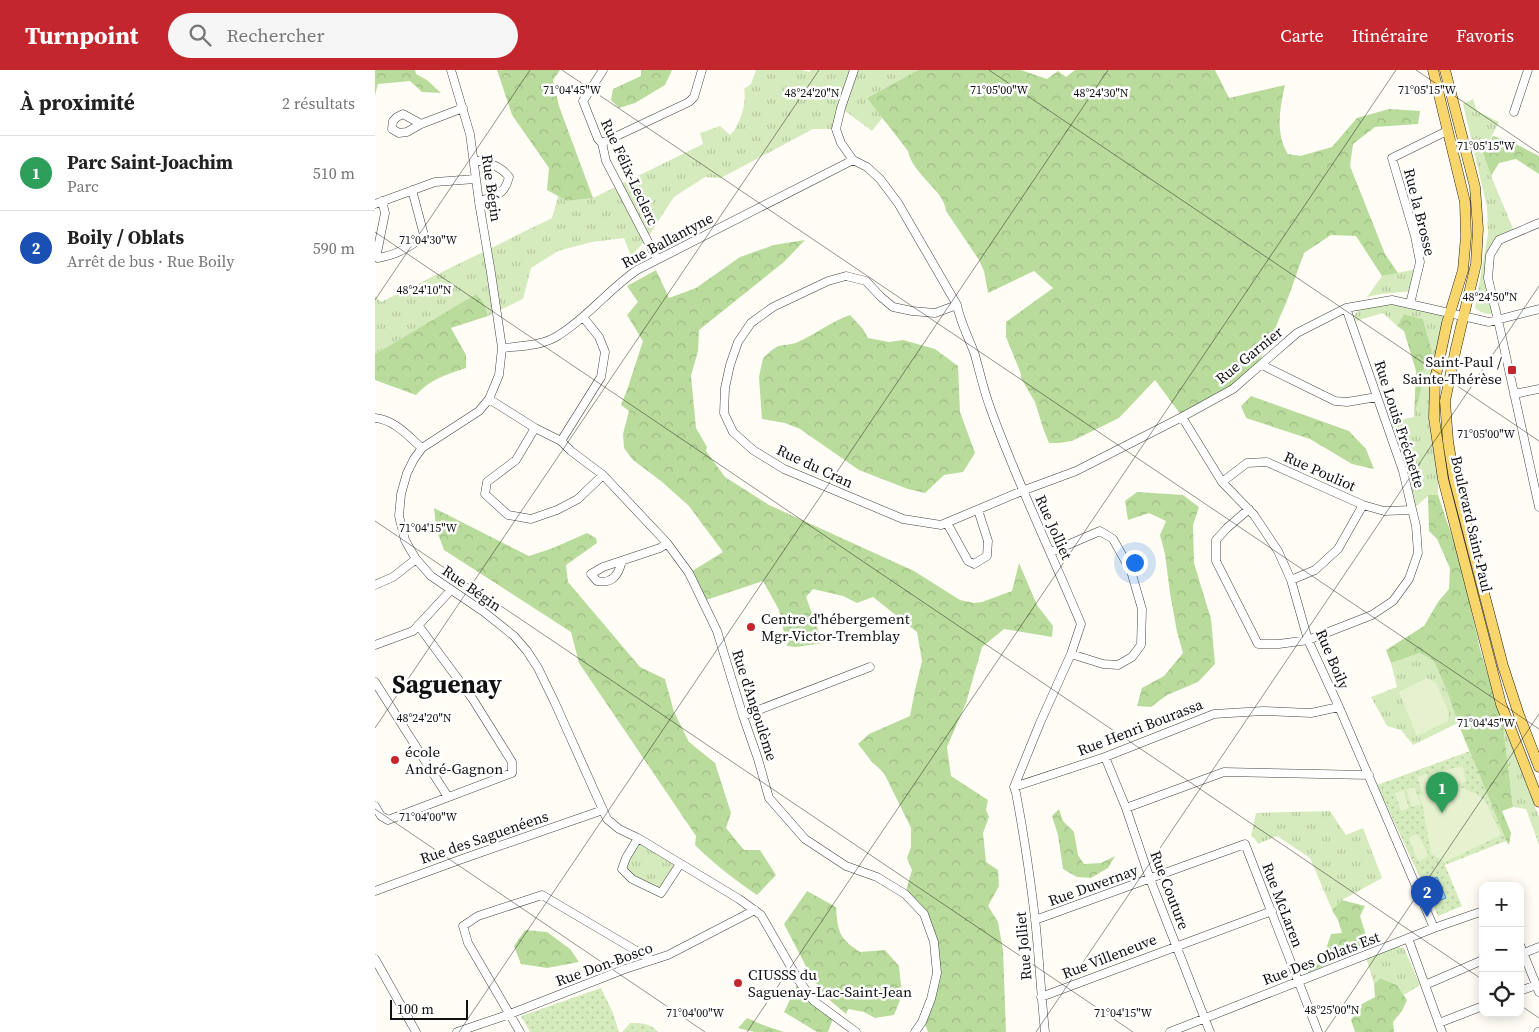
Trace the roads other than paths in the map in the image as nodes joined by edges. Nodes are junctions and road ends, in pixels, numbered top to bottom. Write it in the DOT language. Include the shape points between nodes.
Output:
graph roads {
  1 [pos="451,70"];
  2 [pos="603,70"];
  3 [pos="702,70"];
  4 [pos="854,70"];
  5 [pos="1433,70"];
  6 [pos="1445,70"];
  7 [pos="1528,70"];
  8 [pos="463,108"];
  9 [pos="1513,112"];
  10 [pos="421,124"];
  11 [pos="1447,132"];
  12 [pos="602,143"];
  13 [pos="474,160"];
  14 [pos="853,160"];
  15 [pos="475,179"];
  16 [pos="412,190"];
  17 [pos="479,202"];
  18 [pos="379,203"];
  19 [pos="1539,223"];
  20 [pos="657,259"];
  21 [pos="957,304"];
  22 [pos="1410,304"];
  23 [pos="1346,308"];
  24 [pos="1539,309"];
  25 [pos="1448,314"];
  26 [pos="583,317"];
  27 [pos="1463,317"];
  28 [pos="1497,319"];
  29 [pos="502,348"];
  30 [pos="1262,365"];
  31 [pos="1539,389"];
  32 [pos="1514,394"];
  33 [pos="1377,397"];
  34 [pos="489,399"];
  35 [pos="1182,417"];
  36 [pos="375,418"];
  37 [pos="535,428"];
  38 [pos="561,441"];
  39 [pos="422,448"];
  40 [pos="603,475"];
  41 [pos="1222,482"];
  42 [pos="1022,491"];
  43 [pos="1363,505"];
  44 [pos="1539,507"];
  45 [pos="978,510"];
  46 [pos="1249,510"];
  47 [pos="1412,510"];
  48 [pos="947,523"];
  49 [pos="667,543"];
  50 [pos="1051,552"];
  51 [pos="415,559"];
  52 [pos="622,561"];
  53 [pos="1291,580"];
  54 [pos="375,585"];
  55 [pos="451,590"];
  56 [pos="418,626"];
  57 [pos="1309,640"];
  58 [pos="375,645"];
  59 [pos="1071,654"];
  60 [pos="870,667"];
  61 [pos="375,682"];
  62 [pos="1339,707"];
  63 [pos="743,716"];
  64 [pos="1105,758"];
  65 [pos="1539,767"];
  66 [pos="1369,775"];
  67 [pos="1014,787"];
  68 [pos="448,798"];
  69 [pos="1539,802"];
  70 [pos="375,806"];
  71 [pos="1126,808"];
  72 [pos="603,810"];
  73 [pos="586,816"];
  74 [pos="607,818"];
  75 [pos="638,838"];
  76 [pos="1245,844"];
  77 [pos="680,864"];
  78 [pos="1150,879"];
  79 [pos="375,891"];
  80 [pos="755,910"];
  81 [pos="1272,911"];
  82 [pos="1479,912"];
  83 [pos="1035,920"];
  84 [pos="1434,928"];
  85 [pos="1408,938"];
  86 [pos="1176,946"];
  87 [pos="1539,947"];
  88 [pos="1524,953"];
  89 [pos="375,959"];
  90 [pos="651,960"];
  91 [pos="1479,962"];
  92 [pos="1297,981"];
  93 [pos="1425,986"];
  94 [pos="1538,988"];
  95 [pos="1524,990"];
  96 [pos="1041,997"];
  97 [pos="1479,1008"];
  98 [pos="510,1014"];
  99 [pos="1205,1019"];
  100 [pos="1439,1023"];
  101 [pos="416,1032"];
  102 [pos="457,1032"];
  103 [pos="520,1032"];
  104 [pos="856,1032"];
  105 [pos="915,1032"];
  106 [pos="1045,1032"];
  107 [pos="1170,1032"];
  108 [pos="1210,1032"];
  109 [pos="1318,1032"];
  110 [pos="1442,1032"];
  1 -- 8 [label="street, Rue Bégin"];
  2 -- 12 [label="street, Rue Félix-Leclerc" via="583,100"];
  3 -- 12 [label="street" via="694,97 689,102"];
  4 -- 14 [label="street, Rue Jolliet" via="835,129"];
  5 -- 11 [label="main road, Boulevard Saint-Paul"];
  6 -- 27 [label="main road, Boulevard Saint-Paul" via="1475,188 1476,264"];
  7 -- 9 [label="street"];
  8 -- 10 [label="street"];
  8 -- 13 [label="street, Rue Bégin"];
  11 -- 22 [label="street, Rue la Brosse" via="1392,158 1420,262"];
  11 -- 25 [label="main road, Boulevard Saint-Paul" via="1465,202 1466,236 1463,270"];
  12 -- 20 [label="street, Rue Félix-Leclerc" via="606,161"];
  13 -- 15 [label="street, Rue Bégin"];
  13 -- 17 [label="street" via="503,169 509,177 507,188 500,195"];
  14 -- 20 [label="street, Rue Ballantyne"];
  14 -- 21 [label="street, Rue Jolliet" via="880,179 898,203"];
  15 -- 16 [label="street" via="435,182"];
  15 -- 17 [label="street, Rue Bégin"];
  16 -- 18 [label="street"];
  16 -- 18 [label="street" via="424,235 413,246 378,258 385,213"];
  17 -- 29 [label="street, Rue Bégin"];
  19 -- 28 [label="street" via="1499,240 1490,255 1487,278"];
  20 -- 26 [label="street, Rue Ballantyne" via="620,282"];
  21 -- 42 [label="street, Rue Jolliet" via="990,408"];
  21 -- 48 [label="street, Rue du Cran" via="935,313 912,311 893,307 866,281 846,276 828,281 773,307 751,323 738,342 725,388 724,413 733,432 753,450 784,469 903,519 941,525"];
  22 -- 23 [label="street, Rue Garnier" via="1392,300"];
  22 -- 25 [label="street, Rue Garnier"];
  23 -- 30 [label="street, Rue Garnier" via="1297,333"];
  23 -- 33 [label="street, Rue Louis Fréchette"];
  24 -- 28 [label="street, Rue Garnier"];
  25 -- 27 [label="street, Rue Garnier"];
  25 -- 69 [label="main road, Boulevard Saint-Paul" via="1435,380 1435,418 1443,479 1501,704"];
  26 -- 29 [label="street, Rue Ballantyne" via="558,336 531,345"];
  26 -- 38 [label="street" via="599,336 605,352 601,377"];
  27 -- 28 [label="street, Rue Garnier" via="1489,322"];
  27 -- 65 [label="main road, Boulevard Saint-Paul" via="1445,401 1448,441 1503,666"];
  28 -- 32 [label="street"];
  29 -- 34 [label="street, Rue Bégin" via="499,375"];
  30 -- 33 [label="street" via="1335,401"];
  30 -- 35 [label="street, Rue Garnier" via="1233,389"];
  31 -- 32 [label="street"];
  32 -- 44 [label="street"];
  33 -- 47 [label="street, Rue Louis Fréchette" via="1403,471"];
  34 -- 37 [label="street, Rue d'Angoulème"];
  34 -- 39 [label="street, Rue Bégin" via="479,411"];
  35 -- 41 [label="street, Rue Boily"];
  35 -- 42 [label="street, Rue Garnier" via="1076,471"];
  36 -- 39 [label="street" via="395,424"];
  37 -- 38 [label="street, Rue d'Angoulème"];
  37 -- 40 [label="street" via="516,460 487,482 485,494 508,515 531,520 557,510 578,499"];
  38 -- 40 [label="street, Rue d'Angoulème"];
  39 -- 51 [label="street, Rue Bégin" via="407,473 399,516 405,540"];
  40 -- 49 [label="street, Rue d'Angoulème"];
  41 -- 43 [label="street, Rue Pouliot" via="1247,463 1267,462"];
  41 -- 46 [label="street, Rue Boily"];
  42 -- 45 [label="street, Rue du Cran"];
  42 -- 50 [label="street, Rue Jolliet"];
  43 -- 47 [label="street, Rue Pouliot" via="1384,511"];
  43 -- 53 [label="street" via="1338,549 1315,570"];
  45 -- 48 [label="street, Rue du Cran"];
  45 -- 48 [label="street" via="988,541 987,556 974,564 969,561"];
  46 -- 53 [label="street, Rue Boily" via="1278,551"];
  46 -- 57 [label="street, Rue Louis Fréchette" via="1216,540 1216,560 1258,644"];
  47 -- 57 [label="street, Rue Louis Fréchette" via="1418,553 1409,579 1393,601 1372,615"];
  49 -- 52 [label="street"];
  49 -- 63 [label="street, Rue d'Angoulème" via="689,573 717,631"];
  50 -- 59 [label="street, Rue Jolliet" via="1081,624"];
  50 -- 59 [label="street" via="1100,531 1113,538 1131,571 1143,609 1141,644 1132,657 1118,665"];
  51 -- 54 [label="street" via="393,577"];
  51 -- 55 [label="street, Rue Bégin"];
  53 -- 57 [label="street, Rue Boily"];
  55 -- 56 [label="street"];
  55 -- 72 [label="street, Rue Bégin" via="514,636 527,651 555,703"];
  56 -- 58 [label="street"];
  56 -- 68 [label="street" via="472,698 512,762 512,773"];
  57 -- 62 [label="street, Rue Boily"];
  59 -- 67 [label="street, Rue Jolliet"];
  60 -- 63 [label="street"];
  61 -- 68 [label="street"];
  62 -- 64 [label="street, Rue Henri Bourassa" via="1311,713 1213,714"];
  62 -- 66 [label="street, Rue Boily"];
  63 -- 105 [label="street, Rue d'Angoulème" via="769,798 805,839 846,866 877,877 905,894 924,914 934,942 937,973 931,999"];
  64 -- 67 [label="street, Rue Henri Bourassa"];
  64 -- 71 [label="street, Rue Couture"];
  66 -- 71 [label="street" via="1224,772"];
  66 -- 84 [label="street, Rue Boily"];
  67 -- 83 [label="street, Rue Jolliet" via="1028,856"];
  68 -- 70 [label="street" via="389,820 381,816"];
  71 -- 78 [label="street, Rue Couture"];
  72 -- 73 [label="street, Rue des Saguenéens"];
  72 -- 74 [label="street, Rue Bégin"];
  73 -- 74 [label="street"];
  73 -- 79 [label="street, Rue des Saguenéens"];
  74 -- 75 [label="street, Rue Bégin" via="619,829"];
  75 -- 77 [label="street, Rue Bégin"];
  75 -- 77 [label="street" via="621,869 632,879 661,893"];
  76 -- 78 [label="street, Rue Duvernay"];
  76 -- 81 [label="street, Rue McLaren"];
  77 -- 80 [label="street, Rue Bégin"];
  78 -- 83 [label="street, Rue Duvernay"];
  78 -- 86 [label="street, Rue Couture"];
  80 -- 90 [label="street, Rue Don-Bosco" via="668,955"];
  80 -- 104 [label="street, Rue Bégin" via="814,1001"];
  81 -- 86 [label="street, Rue Villeneuve"];
  81 -- 92 [label="street, Rue McLaren"];
  82 -- 84 [label="street, Rue Des Oblats Est"];
  83 -- 96 [label="street, Rue Jolliet"];
  84 -- 85 [label="street, Rue Des Oblats Est"];
  85 -- 92 [label="street, Rue Des Oblats Est"];
  85 -- 93 [label="street"];
  86 -- 96 [label="street, Rue Villeneuve"];
  86 -- 99 [label="street, Rue Couture"];
  87 -- 88 [label="street"];
  88 -- 94 [label="street"];
  89 -- 101 [label="street"];
  90 -- 98 [label="street, Rue Don-Bosco"];
  90 -- 98 [label="street" via="543,895 479,916 463,926 467,943"];
  91 -- 93 [label="street"];
  92 -- 99 [label="street, Rue Des Oblats Est"];
  92 -- 109 [label="street, Rue McLaren"];
  93 -- 100 [label="street"];
  94 -- 95 [label="street"];
  96 -- 106 [label="street, Rue Jolliet"];
  97 -- 100 [label="street"];
  98 -- 102 [label="street, Rue Don-Bosco"];
  98 -- 103 [label="street"];
  99 -- 107 [label="street, Rue Des Oblats Est"];
  99 -- 108 [label="street, Rue Couture"];
  100 -- 110 [label="street"];
}
